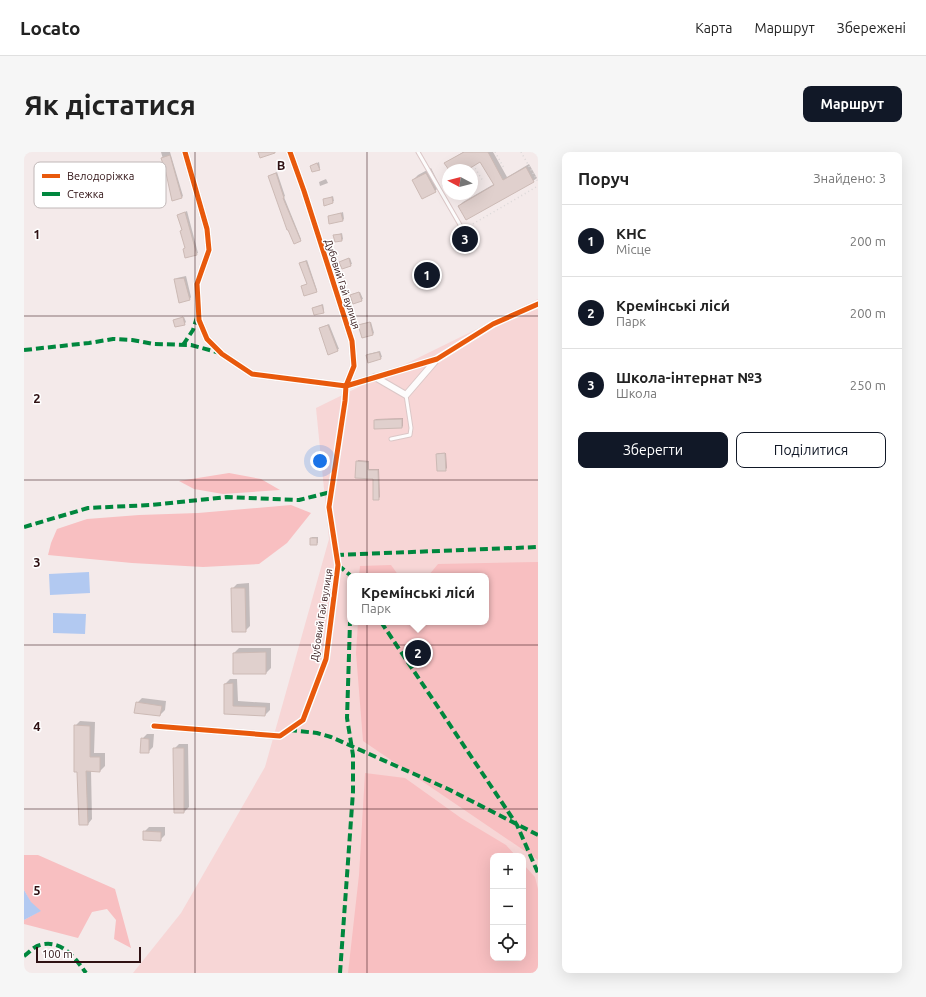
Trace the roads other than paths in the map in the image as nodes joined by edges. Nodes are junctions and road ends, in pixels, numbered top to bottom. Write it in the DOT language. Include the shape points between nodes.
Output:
graph roads {
  1 [pos="185,152"];
  2 [pos="290,152"];
  3 [pos="418,152"];
  4 [pos="462,230"];
  5 [pos="538,304"];
  6 [pos="437,359"];
  7 [pos="375,377"];
  8 [pos="346,386"];
  9 [pos="406,395"];
  10 [pos="391,439"];
  11 [pos="154,726"];
  1 -- 8 [label="street" via="207,229 209,250 197,284 199,320 207,339 222,354 252,374"];
  2 -- 8 [label="street, Дубовий Гай вулиця" via="352,341 354,366"];
  3 -- 4 [label="lane"];
  5 -- 6 [label="street" via="493,324"];
  6 -- 7 [label="street"];
  6 -- 9 [label="street"];
  7 -- 8 [label="street"];
  7 -- 9 [label="street"];
  8 -- 11 [label="street, Дубовий Гай вулиця" via="328,507 338,565 326,659 303,720 280,736"];
  9 -- 10 [label="lane" via="410,435"];
}
